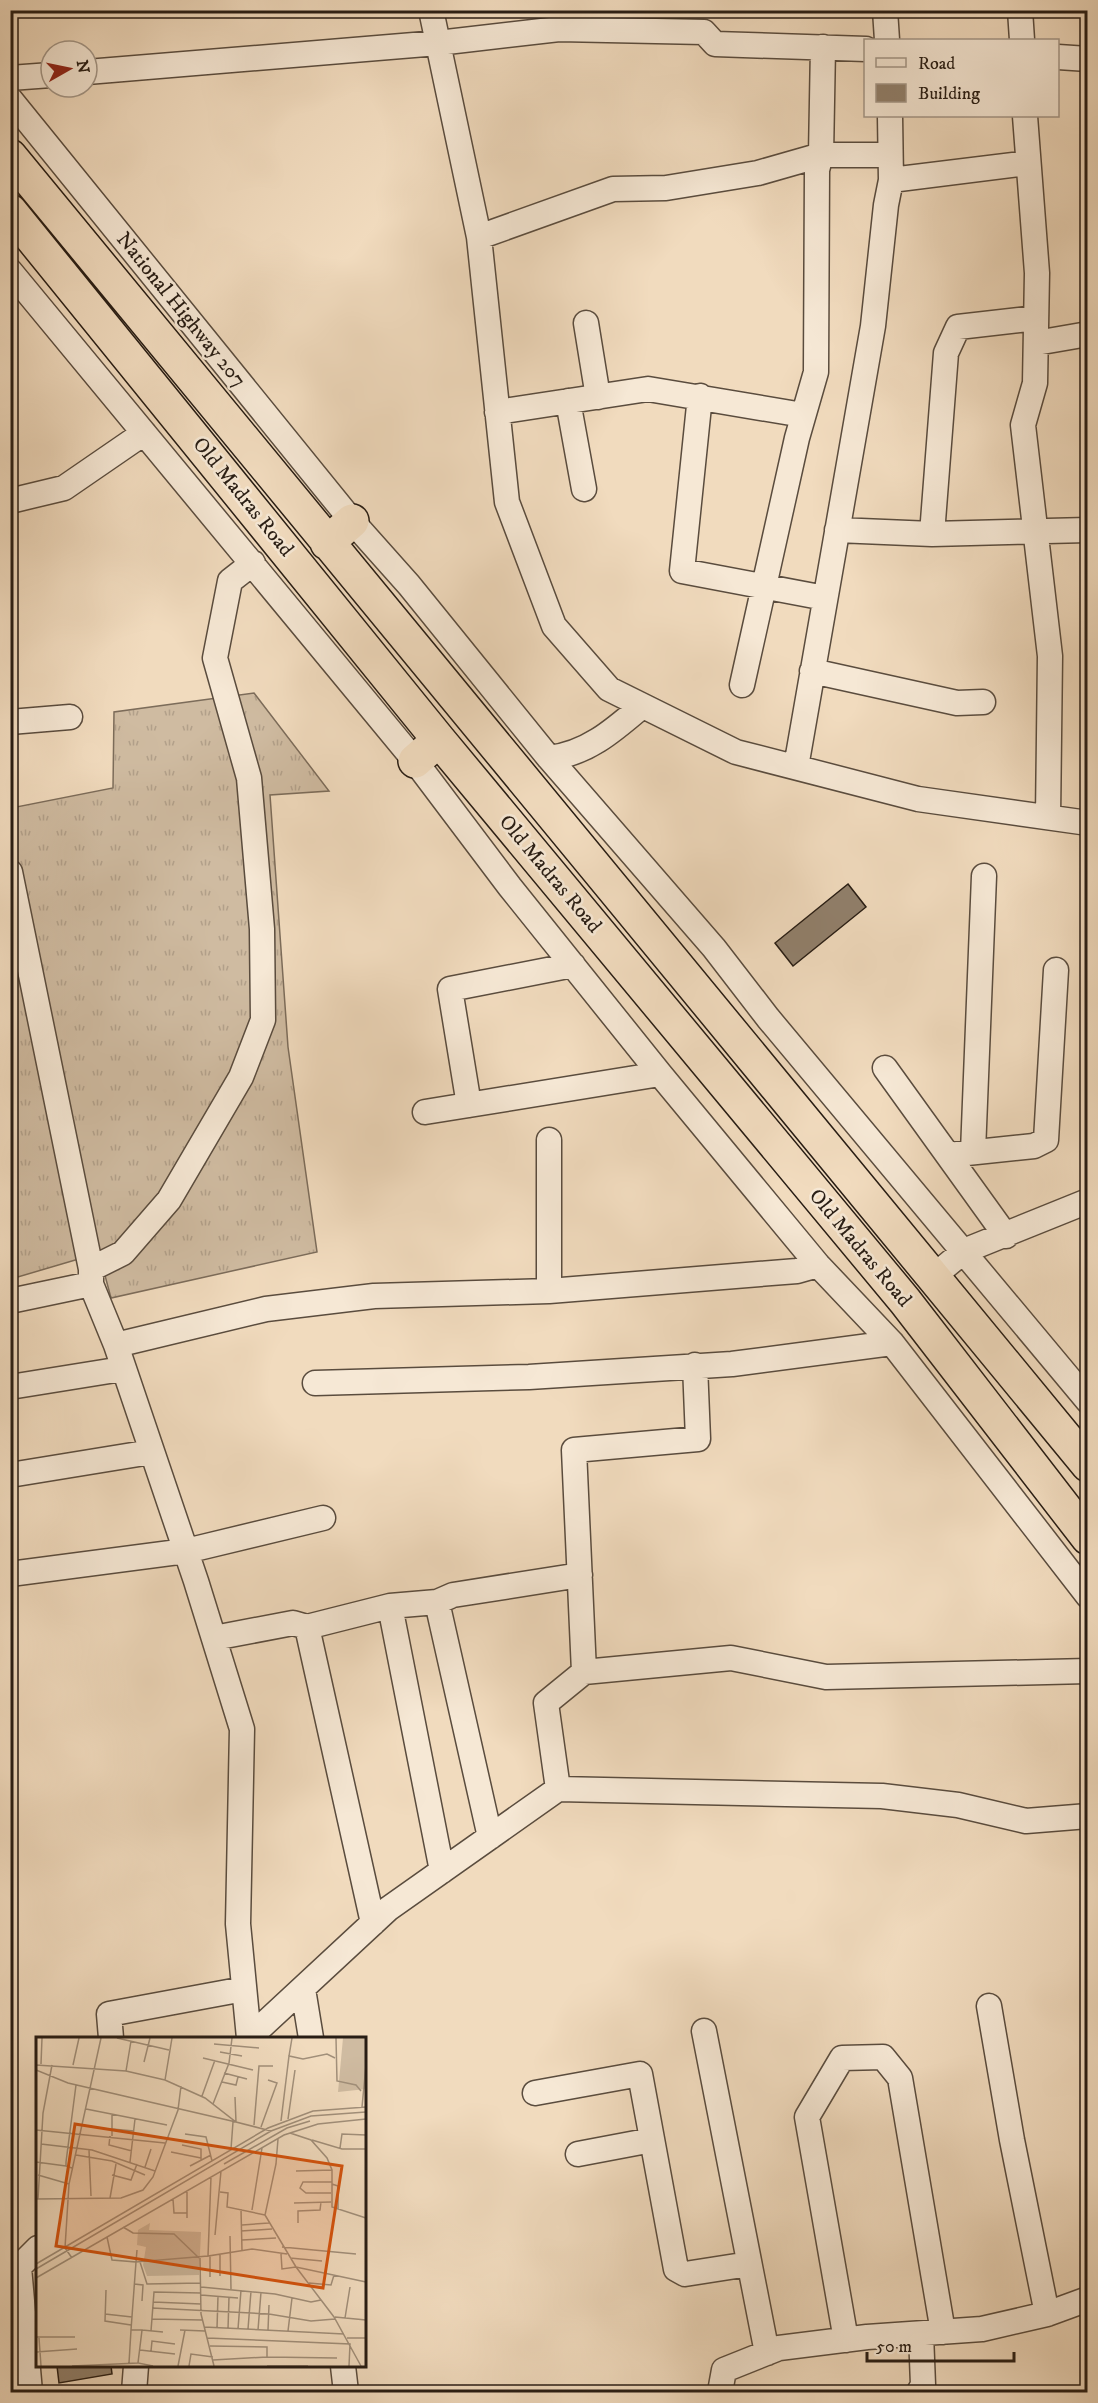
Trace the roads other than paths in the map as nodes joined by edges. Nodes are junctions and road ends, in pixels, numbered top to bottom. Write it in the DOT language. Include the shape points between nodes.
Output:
graph roads {
  1 [pos="432,10"];
  2 [pos="885,10"];
  3 [pos="1020,10"];
  4 [pos="560,20"];
  5 [pos="705,21"];
  6 [pos="887,39"];
  7 [pos="1022,39"];
  8 [pos="438,43"];
  9 [pos="823,47"];
  10 [pos="864,49"];
  11 [pos="1059,57"];
  12 [pos="1088,59"];
  13 [pos="99,71"];
  14 [pos="39,76"];
  15 [pos="10,78"];
  16 [pos="10,99"];
  17 [pos="890,117"];
  18 [pos="1026,117"];
  19 [pos="821,155"];
  20 [pos="881,155"];
  21 [pos="10,156"];
  22 [pos="1028,163"];
  23 [pos="891,180"];
  24 [pos="10,211"];
  25 [pos="479,237"];
  26 [pos="10,271"];
  27 [pos="1036,318"];
  28 [pos="586,323"];
  29 [pos="1088,334"];
  30 [pos="1036,343"];
  31 [pos="700,396"];
  32 [pos="598,397"];
  33 [pos="568,401"];
  34 [pos="497,412"];
  35 [pos="803,415"];
  36 [pos="144,433"];
  37 [pos="584,489"];
  38 [pos="10,501"];
  39 [pos="352,521"];
  40 [pos="837,530"];
  41 [pos="1088,530"];
  42 [pos="317,531"];
  43 [pos="1036,532"];
  44 [pos="932,534"];
  45 [pos="253,563"];
  46 [pos="764,585"];
  47 [pos="825,598"];
  48 [pos="812,671"];
  49 [pos="742,685"];
  50 [pos="982,702"];
  51 [pos="642,706"];
  52 [pos="70,717"];
  53 [pos="10,722"];
  54 [pos="427,750"];
  55 [pos="549,758"];
  56 [pos="796,767"];
  57 [pos="1048,818"];
  58 [pos="1088,823"];
  59 [pos="10,872"];
  60 [pos="984,876"];
  61 [pos="573,965"];
  62 [pos="1056,970"];
  63 [pos="885,1068"];
  64 [pos="660,1074"];
  65 [pos="469,1105"];
  66 [pos="425,1112"];
  67 [pos="549,1140"];
  68 [pos="973,1152"];
  69 [pos="948,1155"];
  70 [pos="1088,1201"];
  71 [pos="1006,1236"];
  72 [pos="964,1251"];
  73 [pos="818,1265"];
  74 [pos="91,1276"];
  75 [pos="934,1276"];
  76 [pos="549,1291"];
  77 [pos="10,1301"];
  78 [pos="892,1343"];
  79 [pos="116,1345"];
  80 [pos="695,1365"];
  81 [pos="122,1369"];
  82 [pos="315,1383"];
  83 [pos="10,1387"];
  84 [pos="1088,1401"];
  85 [pos="151,1452"];
  86 [pos="1088,1465"];
  87 [pos="10,1475"];
  88 [pos="323,1518"];
  89 [pos="1088,1538"];
  90 [pos="186,1551"];
  91 [pos="10,1574"];
  92 [pos="580,1575"];
  93 [pos="1088,1596"];
  94 [pos="437,1602"];
  95 [pos="390,1606"];
  96 [pos="307,1627"];
  97 [pos="214,1638"];
  98 [pos="1088,1671"];
  99 [pos="584,1672"];
  100 [pos="558,1789"];
  101 [pos="1088,1816"];
  102 [pos="490,1837"];
  103 [pos="442,1871"];
  104 [pos="373,1923"];
  105 [pos="244,1989"];
  106 [pos="303,1989"];
  107 [pos="989,2006"];
  108 [pos="704,2031"];
  109 [pos="111,2037"];
  110 [pos="249,2037"];
  111 [pos="250,2037"];
  112 [pos="311,2037"];
  113 [pos="535,2093"];
  114 [pos="652,2140"];
  115 [pos="578,2154"];
  116 [pos="36,2250"];
  117 [pos="749,2264"];
  118 [pos="15,2272"];
  119 [pos="1088,2299"];
  120 [pos="1047,2314"];
  121 [pos="932,2333"];
  122 [pos="846,2340"];
  123 [pos="766,2353"];
  124 [pos="136,2367"];
  125 [pos="343,2367"];
  126 [pos="30,2392"];
  127 [pos="134,2392"];
  128 [pos="346,2392"];
  129 [pos="720,2392"];
  130 [pos="919,2392"];
  1 -- 8 [label="street"];
  2 -- 6 [label="street"];
  3 -- 7 [label="street"];
  4 -- 5 [label="street"];
  4 -- 8 [label="street"];
  5 -- 9 [label="street" via="716,44"];
  8 -- 13 [label="street"];
  8 -- 25 [label="street"];
  9 -- 10 [label="street"];
  9 -- 19 [label="street"];
  11 -- 12 [label="street"];
  14 -- 15 [label="street"];
  16 -- 39 [label="street, National Highway 207"];
  17 -- 23 [label="street"];
  18 -- 22 [label="street"];
  19 -- 20 [label="street"];
  19 -- 25 [label="street" via="758,173 666,188 613,189"];
  19 -- 35 [label="street" via="817,170 816,372"];
  21 -- 42 [label="highway, Old Madras Road"];
  22 -- 23 [label="street"];
  22 -- 27 [label="street" via="1037,273"];
  23 -- 40 [label="street" via="873,326"];
  24 -- 54 [label="highway, Old Madras Road" via="280,543"];
  25 -- 34 [label="street"];
  26 -- 36 [label="street"];
  27 -- 30 [label="street"];
  27 -- 44 [label="street" via="958,327 946,353"];
  28 -- 32 [label="street"];
  29 -- 30 [label="street"];
  30 -- 43 [label="street" via="1035,383 1023,425"];
  31 -- 32 [label="street" via="648,389"];
  31 -- 35 [label="street"];
  31 -- 46 [label="street" via="682,570"];
  32 -- 33 [label="street"];
  33 -- 34 [label="street"];
  33 -- 37 [label="street"];
  34 -- 51 [label="street" via="507,502 554,626 609,689"];
  35 -- 46 [label="street"];
  36 -- 38 [label="street" via="64,488"];
  36 -- 45 [label="street"];
  39 -- 42 [label="highway"];
  39 -- 55 [label="street, National Highway 207"];
  40 -- 44 [label="street"];
  40 -- 47 [label="street"];
  41 -- 43 [label="street"];
  42 -- 75 [label="highway, Old Madras Road"];
  43 -- 44 [label="street"];
  43 -- 57 [label="street" via="1050,656"];
  45 -- 54 [label="street"];
  45 -- 74 [label="street" via="230,581 215,658 249,778 262,929 263,1020 241,1077 169,1200 123,1253"];
  46 -- 47 [label="street"];
  46 -- 49 [label="street"];
  47 -- 48 [label="street"];
  48 -- 50 [label="street" via="957,703"];
  48 -- 56 [label="street"];
  51 -- 55 [label="street" via="603,738 577,753"];
  51 -- 56 [label="street" via="736,752"];
  52 -- 53 [label="street"];
  54 -- 61 [label="street" via="510,887"];
  54 -- 89 [label="highway, Old Madras Road" via="905,1301"];
  55 -- 72 [label="street, National Highway 207" via="714,948"];
  56 -- 57 [label="street" via="918,799"];
  57 -- 58 [label="street"];
  59 -- 74 [label="street"];
  60 -- 68 [label="street"];
  61 -- 64 [label="street"];
  61 -- 65 [label="street" via="450,989"];
  62 -- 68 [label="street" via="1046,1140 1034,1146"];
  63 -- 69 [label="street"];
  64 -- 65 [label="street"];
  64 -- 73 [label="street"];
  65 -- 66 [label="street"];
  67 -- 76 [label="street"];
  68 -- 69 [label="street"];
  69 -- 71 [label="street"];
  70 -- 71 [label="street"];
  71 -- 72 [label="street"];
  72 -- 75 [label="street"];
  72 -- 84 [label="street, National Highway 207"];
  73 -- 76 [label="street" via="797,1271"];
  73 -- 78 [label="street"];
  74 -- 77 [label="street"];
  74 -- 79 [label="street"];
  75 -- 86 [label="highway, Old Madras Road"];
  76 -- 79 [label="street" via="374,1296 266,1309"];
  78 -- 80 [label="street" via="732,1364"];
  78 -- 93 [label="street"];
  79 -- 81 [label="street"];
  80 -- 82 [label="street" via="529,1377"];
  80 -- 92 [label="street" via="698,1439 574,1450"];
  81 -- 83 [label="street"];
  81 -- 85 [label="street"];
  85 -- 87 [label="street"];
  85 -- 90 [label="street"];
  88 -- 90 [label="street"];
  90 -- 91 [label="street"];
  90 -- 97 [label="street"];
  92 -- 94 [label="street" via="453,1595"];
  92 -- 99 [label="street"];
  94 -- 95 [label="street"];
  94 -- 102 [label="street"];
  95 -- 96 [label="street"];
  95 -- 103 [label="street"];
  96 -- 97 [label="street" via="293,1623"];
  96 -- 104 [label="street"];
  97 -- 105 [label="street" via="242,1729 238,1924"];
  98 -- 99 [label="street" via="826,1677 731,1658"];
  99 -- 100 [label="street" via="546,1703"];
  100 -- 101 [label="street" via="882,1796 958,1805 1026,1821"];
  100 -- 102 [label="street"];
  102 -- 103 [label="street"];
  103 -- 104 [label="street"];
  104 -- 106 [label="street"];
  105 -- 109 [label="street" via="109,2014"];
  105 -- 110 [label="street"];
  106 -- 111 [label="street"];
  106 -- 112 [label="street"];
  107 -- 120 [label="street"];
  108 -- 117 [label="street"];
  113 -- 114 [label="street" via="640,2074"];
  114 -- 115 [label="street"];
  114 -- 117 [label="street" via="675,2270 685,2274"];
  116 -- 118 [label="street"];
  117 -- 123 [label="street"];
  118 -- 126 [label="street"];
  119 -- 120 [label="street"];
  120 -- 121 [label="street" via="982,2329"];
  121 -- 122 [label="street"];
  121 -- 122 [label="street" via="900,2078 883,2057 842,2058 807,2117"];
  121 -- 130 [label="street"];
  122 -- 123 [label="street"];
  123 -- 129 [label="street" via="724,2370"];
  124 -- 127 [label="street"];
  125 -- 128 [label="street"];
}
